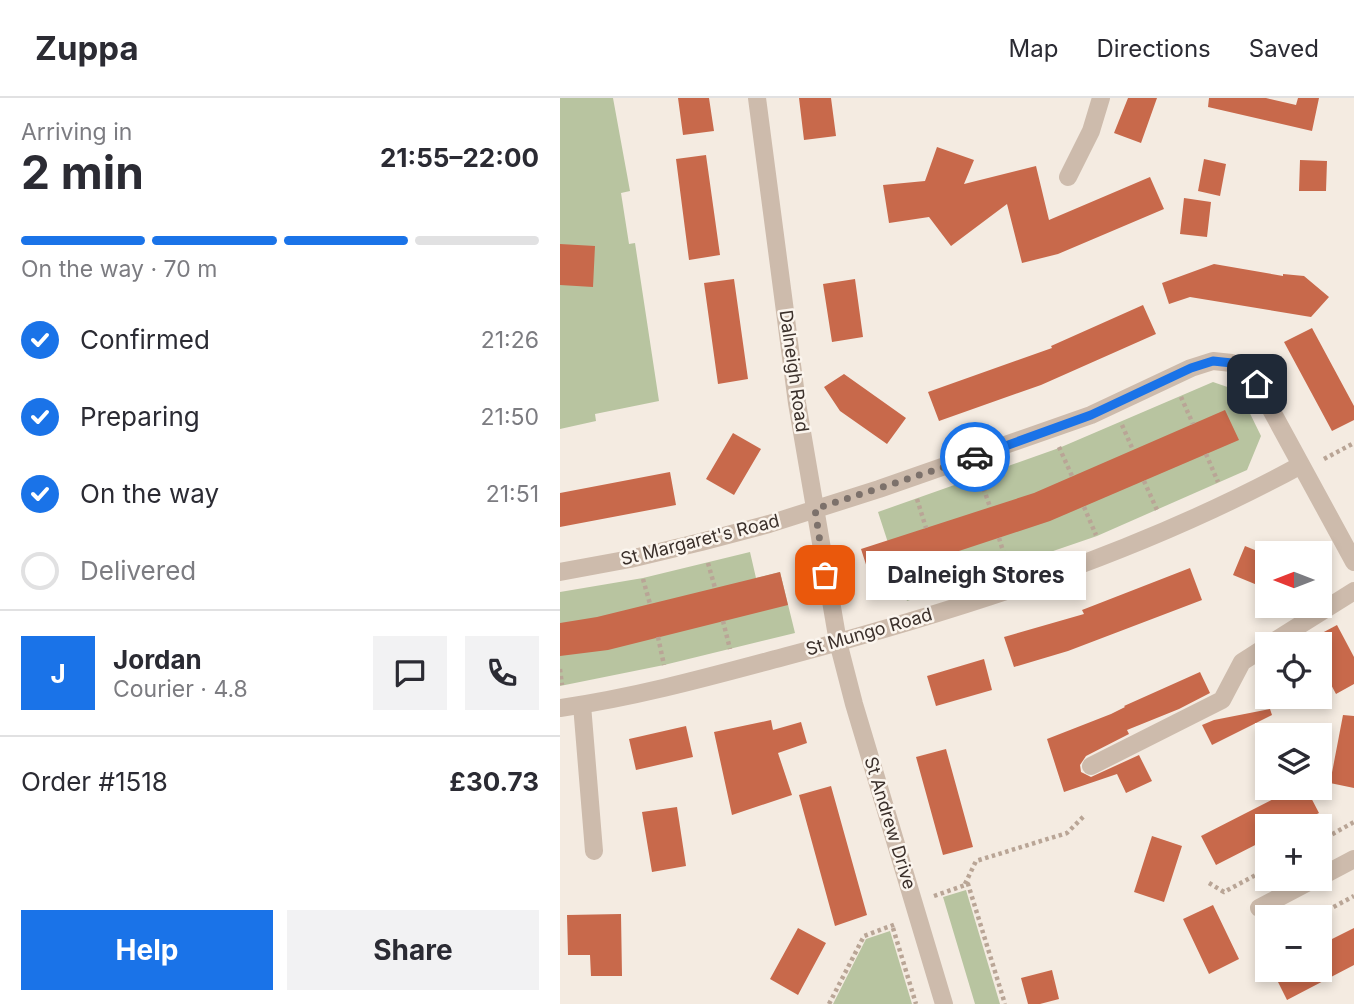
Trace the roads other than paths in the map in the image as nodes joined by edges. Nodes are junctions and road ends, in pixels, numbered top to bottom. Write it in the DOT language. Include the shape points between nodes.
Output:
graph roads {
  1 [pos="757,98"];
  2 [pos="1101,98"];
  3 [pos="1068,177"];
  4 [pos="1303,467"];
  5 [pos="815,509"];
  6 [pos="1354,562"];
  7 [pos="560,572"];
  8 [pos="1354,591"];
  9 [pos="1289,632"];
  10 [pos="838,642"];
  11 [pos="1255,654"];
  12 [pos="582,705"];
  13 [pos="560,708"];
  14 [pos="1091,766"];
  15 [pos="594,851"];
  16 [pos="1354,859"];
  17 [pos="1332,871"];
  18 [pos="1292,891"];
  19 [pos="1265,905"];
  20 [pos="944,1004"];
  1 -- 5 [label="street, Dalneigh Road"];
  2 -- 3 [label="street"];
  4 -- 5 [label="street, St Margaret's Road" via="1257,384 1232,363 1213,361 1052,430"];
  4 -- 6 [label="street"];
  4 -- 10 [label="street, St Mungo Road" via="1105,555"];
  5 -- 7 [label="street, St Margaret's Road" via="630,559"];
  5 -- 10 [label="street, Dalneigh Road"];
  8 -- 9 [label="street"];
  10 -- 12 [label="street, St Mungo Road"];
  10 -- 20 [label="street, St Andrew Drive"];
  11 -- 14 [label="street" via="1242,662 1222,700"];
  12 -- 13 [label="street, St Mungo Road"];
  12 -- 15 [label="street"];
  16 -- 17 [label="street"];
  18 -- 19 [label="street"];
}
